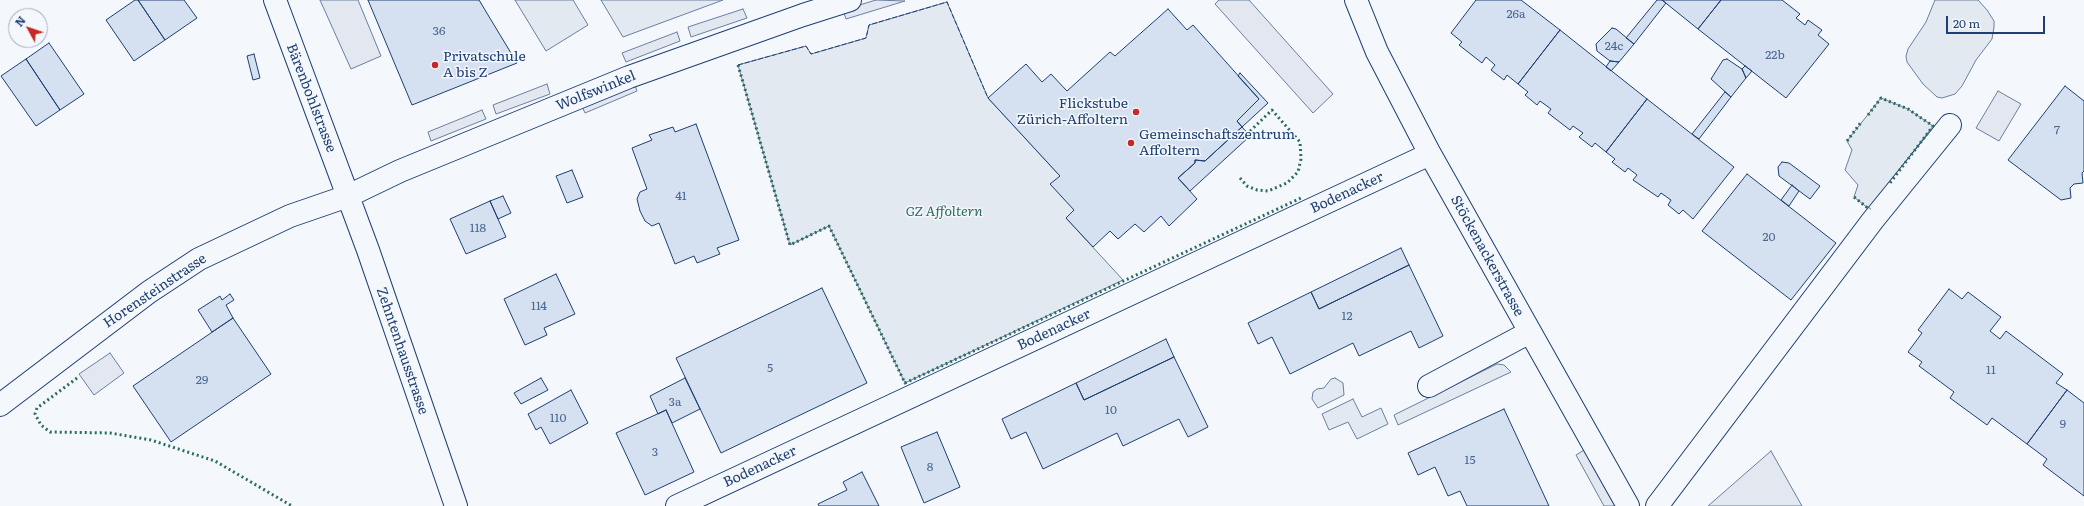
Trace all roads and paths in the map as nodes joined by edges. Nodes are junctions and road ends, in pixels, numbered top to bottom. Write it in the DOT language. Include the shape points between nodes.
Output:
graph roads {
  1 [pos="275,0"];
  2 [pos="850,0"];
  3 [pos="1356,0"];
  4 [pos="1950,125"];
  5 [pos="1430,154"];
  6 [pos="348,196"];
  7 [pos="1530,332"];
  8 [pos="1430,386"];
  9 [pos="0,405"];
  10 [pos="456,506"];
  11 [pos="678,506"];
  12 [pos="1628,506"];
  13 [pos="1657,506"];
  1 -- 6 [label="street, Bärenbohlstrasse"];
  2 -- 6 [label="street, Wolfswinkel" via="629,77 400,171"];
  3 -- 5 [label="street, Stöckenackerstrasse" via="1377,52"];
  4 -- 13 [label="street" via="1873,220"];
  5 -- 7 [label="street, Stöckenackerstrasse"];
  5 -- 11 [label="street, Bodenacker"];
  6 -- 9 [label="street, Horensteinstrasse" via="290,216 199,259 149,292"];
  6 -- 10 [label="street, Zehntenhausstrasse"];
  7 -- 8 [label="street"];
  7 -- 12 [label="street, Stöckenackerstrasse"];
}
